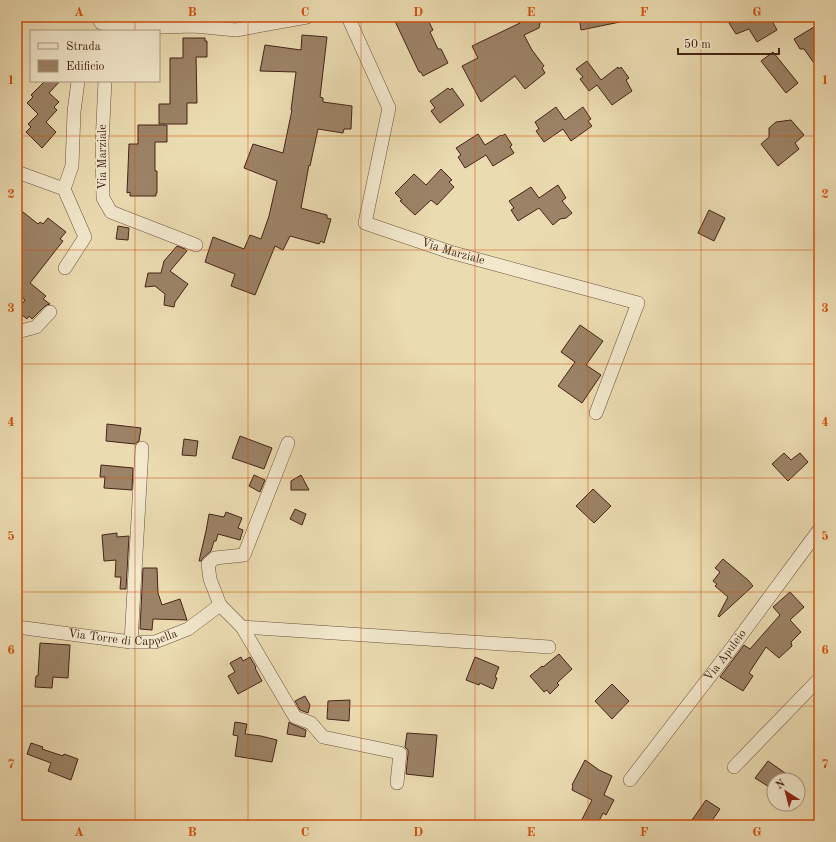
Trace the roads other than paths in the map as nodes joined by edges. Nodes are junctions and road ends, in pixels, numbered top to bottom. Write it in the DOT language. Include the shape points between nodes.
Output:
graph roads {
  1 [pos="131,17"];
  2 [pos="307,17"];
  3 [pos="348,17"];
  4 [pos="104,24"];
  5 [pos="122,27"];
  6 [pos="78,82"];
  7 [pos="105,82"];
  8 [pos="17,172"];
  9 [pos="64,189"];
  10 [pos="196,245"];
  11 [pos="65,268"];
  12 [pos="50,312"];
  13 [pos="17,331"];
  14 [pos="596,413"];
  15 [pos="288,443"];
  16 [pos="142,448"];
  17 [pos="819,530"];
  18 [pos="220,605"];
  19 [pos="17,627"];
  20 [pos="242,627"];
  21 [pos="131,642"];
  22 [pos="549,647"];
  23 [pos="819,679"];
  24 [pos="734,767"];
  25 [pos="630,780"];
  26 [pos="397,783"];
  1 -- 5 [label="street"];
  2 -- 5 [label="street" via="236,30 194,26"];
  3 -- 14 [label="street, Via Marziale" via="389,108 365,223 450,252 638,303"];
  4 -- 5 [label="street"];
  6 -- 9 [label="street" via="72,166"];
  7 -- 10 [label="street, Via Marziale" via="103,198 112,212"];
  8 -- 9 [label="street"];
  9 -- 11 [label="street" via="85,237"];
  12 -- 13 [label="street" via="36,326"];
  15 -- 18 [label="street" via="244,555 215,558 208,564 210,579"];
  16 -- 21 [label="street"];
  17 -- 25 [label="street, Via Apuleio"];
  18 -- 20 [label="street"];
  18 -- 21 [label="street, Via Torre di Cappella" via="188,629 155,642"];
  19 -- 21 [label="street, Via Torre di Cappella"];
  20 -- 22 [label="street"];
  20 -- 26 [label="street" via="295,717 311,723 322,737 400,753"];
  23 -- 24 [label="street"];
}
